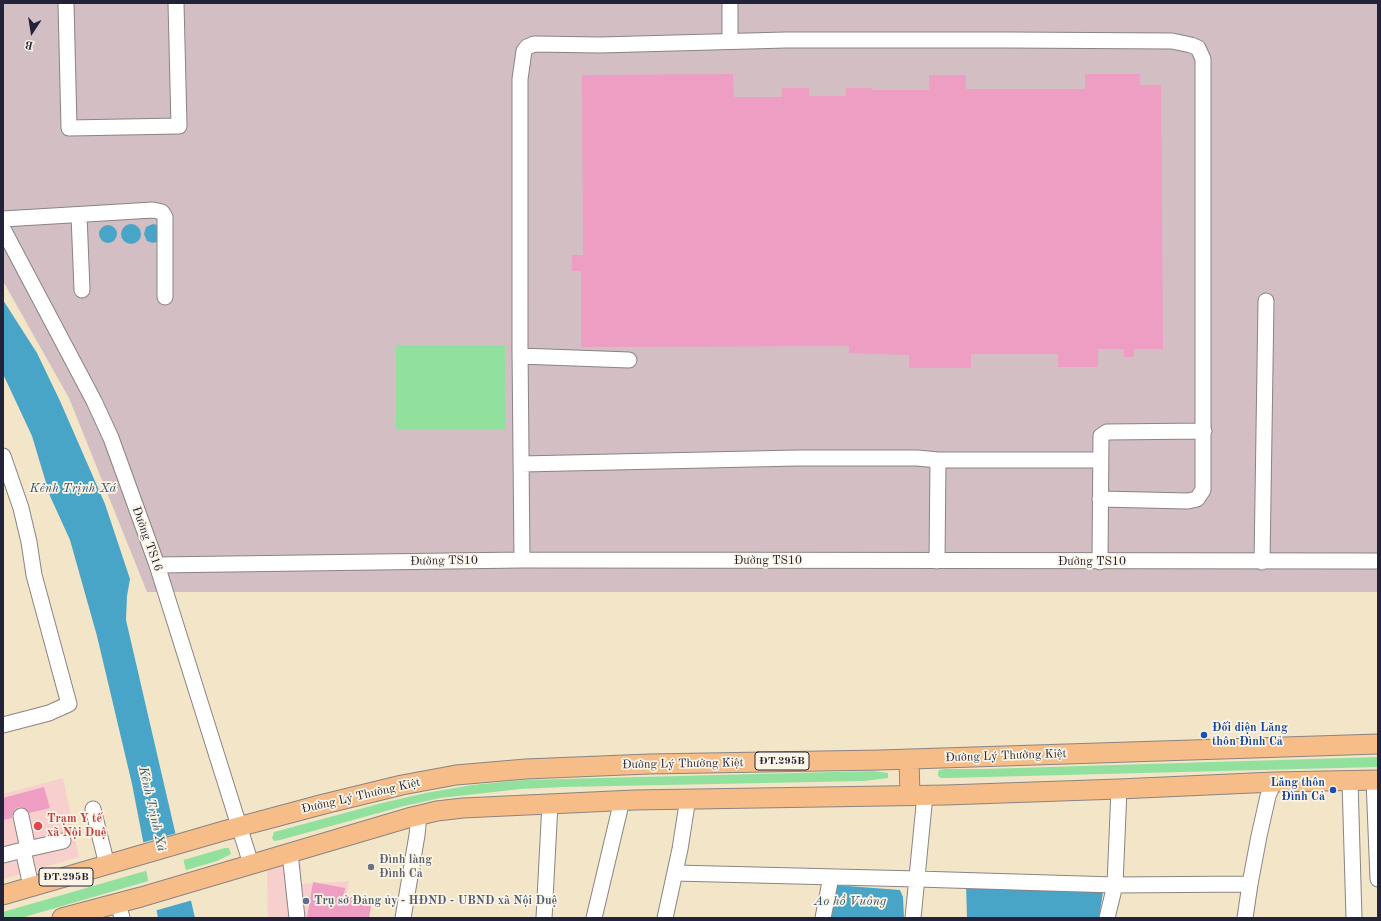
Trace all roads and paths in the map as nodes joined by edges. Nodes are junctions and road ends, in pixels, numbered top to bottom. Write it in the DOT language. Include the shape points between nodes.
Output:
graph roads {
  1 [pos="66,3"];
  2 [pos="176,3"];
  3 [pos="730,3"];
  4 [pos="730,41"];
  5 [pos="79,215"];
  6 [pos="3,219"];
  7 [pos="3,230"];
  8 [pos="82,290"];
  9 [pos="165,297"];
  10 [pos="1266,301"];
  11 [pos="520,356"];
  12 [pos="629,360"];
  13 [pos="1204,431"];
  14 [pos="3,456"];
  15 [pos="938,460"];
  16 [pos="1100,460"];
  17 [pos="521,464"];
  18 [pos="1100,499"];
  19 [pos="522,560"];
  20 [pos="937,561"];
  21 [pos="1378,561"];
  22 [pos="1100,562"];
  23 [pos="1262,562"];
  24 [pos="157,565"];
  25 [pos="3,724"];
  26 [pos="1378,744"];
  27 [pos="909,759"];
  28 [pos="1376,780"];
  29 [pos="1350,781"];
  30 [pos="1274,782"];
  31 [pos="1119,789"];
  32 [pos="918,795"];
  33 [pos="688,798"];
  34 [pos="622,800"];
  35 [pos="550,803"];
  36 [pos="93,809"];
  37 [pos="419,815"];
  38 [pos="21,816"];
  39 [pos="240,827"];
  40 [pos="63,841"];
  41 [pos="26,850"];
  42 [pos="290,853"];
  43 [pos="3,855"];
  44 [pos="251,864"];
  45 [pos="107,865"];
  46 [pos="675,874"];
  47 [pos="831,877"];
  48 [pos="917,879"];
  49 [pos="1378,879"];
  50 [pos="1250,884"];
  51 [pos="1115,885"];
  52 [pos="30,886"];
  53 [pos="3,895"];
  54 [pos="120,910"];
  55 [pos="62,918"];
  56 [pos="297,918"];
  57 [pos="403,918"];
  58 [pos="544,918"];
  59 [pos="594,918"];
  60 [pos="665,918"];
  61 [pos="823,918"];
  62 [pos="913,918"];
  63 [pos="1108,918"];
  64 [pos="1245,918"];
  65 [pos="1354,918"];
  1 -- 2 [label="street" via="70,128 178,126"];
  3 -- 4 [label="street"];
  4 -- 11 [label="street" via="527,46 520,79"];
  4 -- 13 [label="street" via="1172,41 1198,48 1204,65"];
  5 -- 6 [label="street"];
  5 -- 8 [label="street"];
  5 -- 9 [label="street" via="153,210 162,212 165,217"];
  7 -- 24 [label="street, Đường TS16" via="94,401 111,438"];
  10 -- 23 [label="street"];
  11 -- 12 [label="street"];
  11 -- 17 [label="street"];
  13 -- 16 [label="street" via="1107,432 1101,436"];
  13 -- 18 [label="street" via="1203,490 1197,499"];
  14 -- 25 [label="street" via="21,508 36,582 69,704 49,713"];
  15 -- 16 [label="street"];
  15 -- 17 [label="street" via="798,458"];
  15 -- 20 [label="street"];
  16 -- 18 [label="street"];
  17 -- 19 [label="street"];
  18 -- 22 [label="street"];
  19 -- 20 [label="street, Đường TS10"];
  19 -- 24 [label="street, Đường TS10"];
  20 -- 22 [label="street, Đường TS10"];
  21 -- 23 [label="street, Đường TS10"];
  22 -- 23 [label="street, Đường TS10"];
  24 -- 39 [label="street, Đường TS16"];
  26 -- 27 [label="main road, Đường Lý Thường Kiệt / ĐT.295B"];
  27 -- 32 [label="main road"];
  27 -- 39 [label="main road, Đường Lý Thường Kiệt / ĐT.295B" via="649,764 526,769 456,775 367,793"];
  28 -- 29 [label="main road"];
  28 -- 49 [label="street"];
  29 -- 30 [label="main road"];
  29 -- 65 [label="street"];
  30 -- 31 [label="main road"];
  30 -- 50 [label="street" via="1267,803"];
  31 -- 32 [label="main road"];
  31 -- 51 [label="street"];
  32 -- 33 [label="main road"];
  32 -- 48 [label="street"];
  33 -- 34 [label="main road"];
  33 -- 46 [label="street"];
  34 -- 35 [label="main road"];
  34 -- 59 [label="street"];
  35 -- 37 [label="main road" via="463,808"];
  35 -- 58 [label="street"];
  36 -- 45 [label="street"];
  37 -- 42 [label="main road"];
  37 -- 57 [label="street"];
  38 -- 41 [label="street"];
  39 -- 44 [label="street, Đường TS16"];
  39 -- 45 [label="main road, Đường Lý Thường Kiệt / ĐT.295B"];
  40 -- 41 [label="street"];
  41 -- 43 [label="street"];
  41 -- 52 [label="street"];
  42 -- 44 [label="main road"];
  42 -- 56 [label="street"];
  44 -- 54 [label="main road" via="141,897"];
  45 -- 52 [label="main road, Đường Lý Thường Kiệt / ĐT.295B"];
  46 -- 47 [label="street"];
  46 -- 60 [label="street"];
  47 -- 48 [label="street"];
  47 -- 61 [label="street"];
  48 -- 51 [label="street"];
  48 -- 62 [label="street"];
  50 -- 51 [label="street"];
  50 -- 64 [label="street"];
  51 -- 63 [label="street"];
  52 -- 53 [label="main road, Đường Lý Thường Kiệt / ĐT.295B"];
  54 -- 55 [label="main road"];
}
